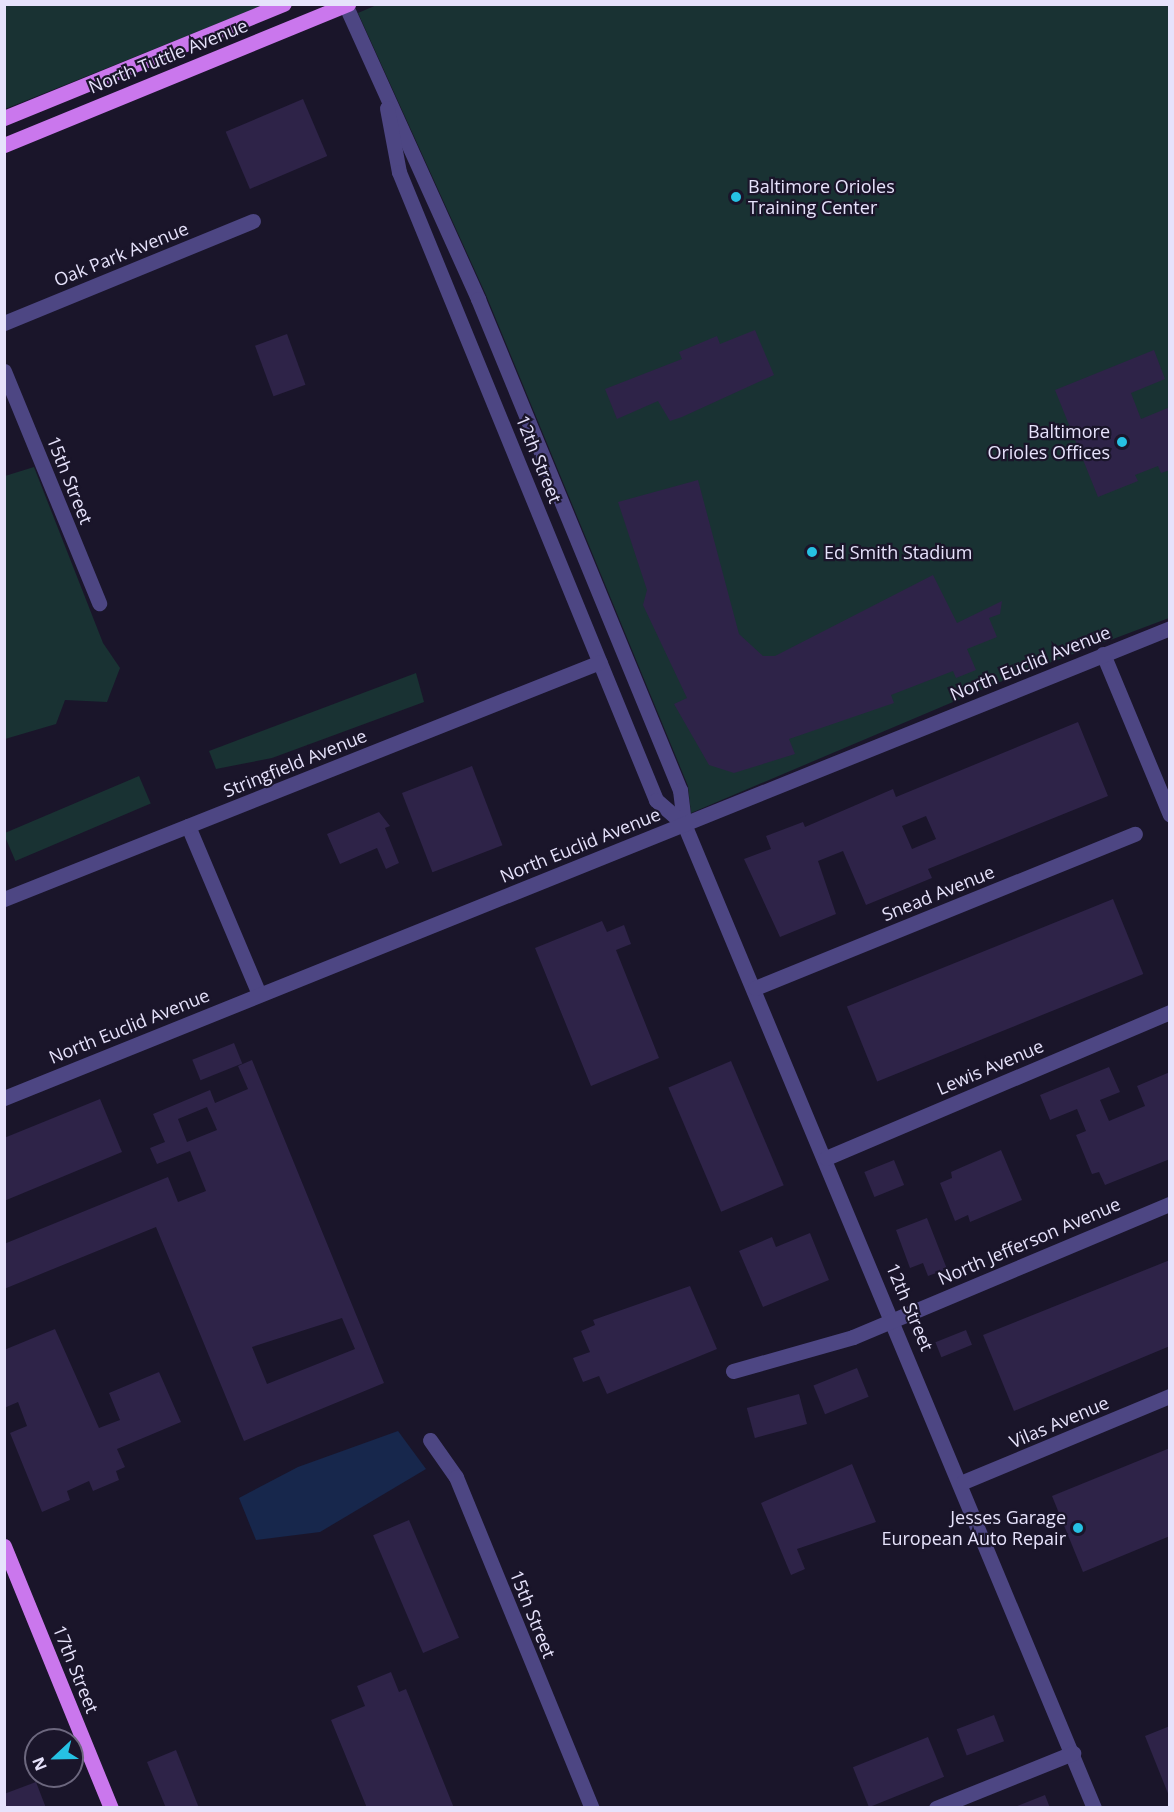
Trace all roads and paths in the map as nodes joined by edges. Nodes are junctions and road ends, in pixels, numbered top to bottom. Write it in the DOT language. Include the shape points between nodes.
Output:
graph roads {
  1 [pos="284,4"];
  2 [pos="346,5"];
  3 [pos="385,95"];
  4 [pos="4,118"];
  5 [pos="4,146"];
  6 [pos="253,221"];
  7 [pos="4,323"];
  8 [pos="4,371"];
  9 [pos="99,603"];
  10 [pos="1170,628"];
  11 [pos="1103,654"];
  12 [pos="600,662"];
  13 [pos="1170,815"];
  14 [pos="684,824"];
  15 [pos="188,826"];
  16 [pos="1135,834"];
  17 [pos="4,899"];
  18 [pos="755,988"];
  19 [pos="259,994"];
  20 [pos="1170,1012"];
  21 [pos="4,1098"];
  22 [pos="826,1158"];
  23 [pos="1170,1204"];
  24 [pos="894,1319"];
  25 [pos="733,1371"];
  26 [pos="1170,1396"];
  27 [pos="430,1440"];
  28 [pos="963,1482"];
  29 [pos="4,1546"];
  30 [pos="1073,1753"];
  31 [pos="111,1808"];
  32 [pos="592,1808"];
  33 [pos="936,1808"];
  34 [pos="1094,1808"];
  1 -- 4 [label="main road, North Tuttle Avenue"];
  2 -- 3 [label="street, 12th Street"];
  2 -- 5 [label="main road, North Tuttle Avenue"];
  3 -- 12 [label="street, 12th Street" via="399,172"];
  3 -- 14 [label="street, 12th Street" via="414,146 680,790"];
  6 -- 7 [label="street, Oak Park Avenue"];
  8 -- 9 [label="street, 15th Street"];
  10 -- 11 [label="street, North Euclid Avenue"];
  11 -- 13 [label="street"];
  11 -- 14 [label="street, North Euclid Avenue"];
  12 -- 14 [label="street, 12th Street" via="656,800"];
  12 -- 15 [label="street, Stringfield Avenue"];
  14 -- 18 [label="street, 12th Street"];
  14 -- 19 [label="street, North Euclid Avenue"];
  15 -- 17 [label="street, Stringfield Avenue"];
  15 -- 19 [label="street"];
  16 -- 18 [label="street, Snead Avenue"];
  18 -- 22 [label="street, 12th Street"];
  19 -- 21 [label="street, North Euclid Avenue"];
  20 -- 22 [label="street, Lewis Avenue"];
  22 -- 24 [label="street, 12th Street"];
  23 -- 24 [label="street, North Jefferson Avenue"];
  24 -- 25 [label="street, North Jefferson Avenue" via="853,1337"];
  24 -- 28 [label="street, 12th Street"];
  26 -- 28 [label="street, Vilas Avenue"];
  27 -- 32 [label="street, 15th Street" via="456,1477"];
  28 -- 30 [label="street, 12th Street"];
  29 -- 31 [label="main road, 17th Street"];
  30 -- 33 [label="street"];
  30 -- 34 [label="street, 12th Street"];
}
